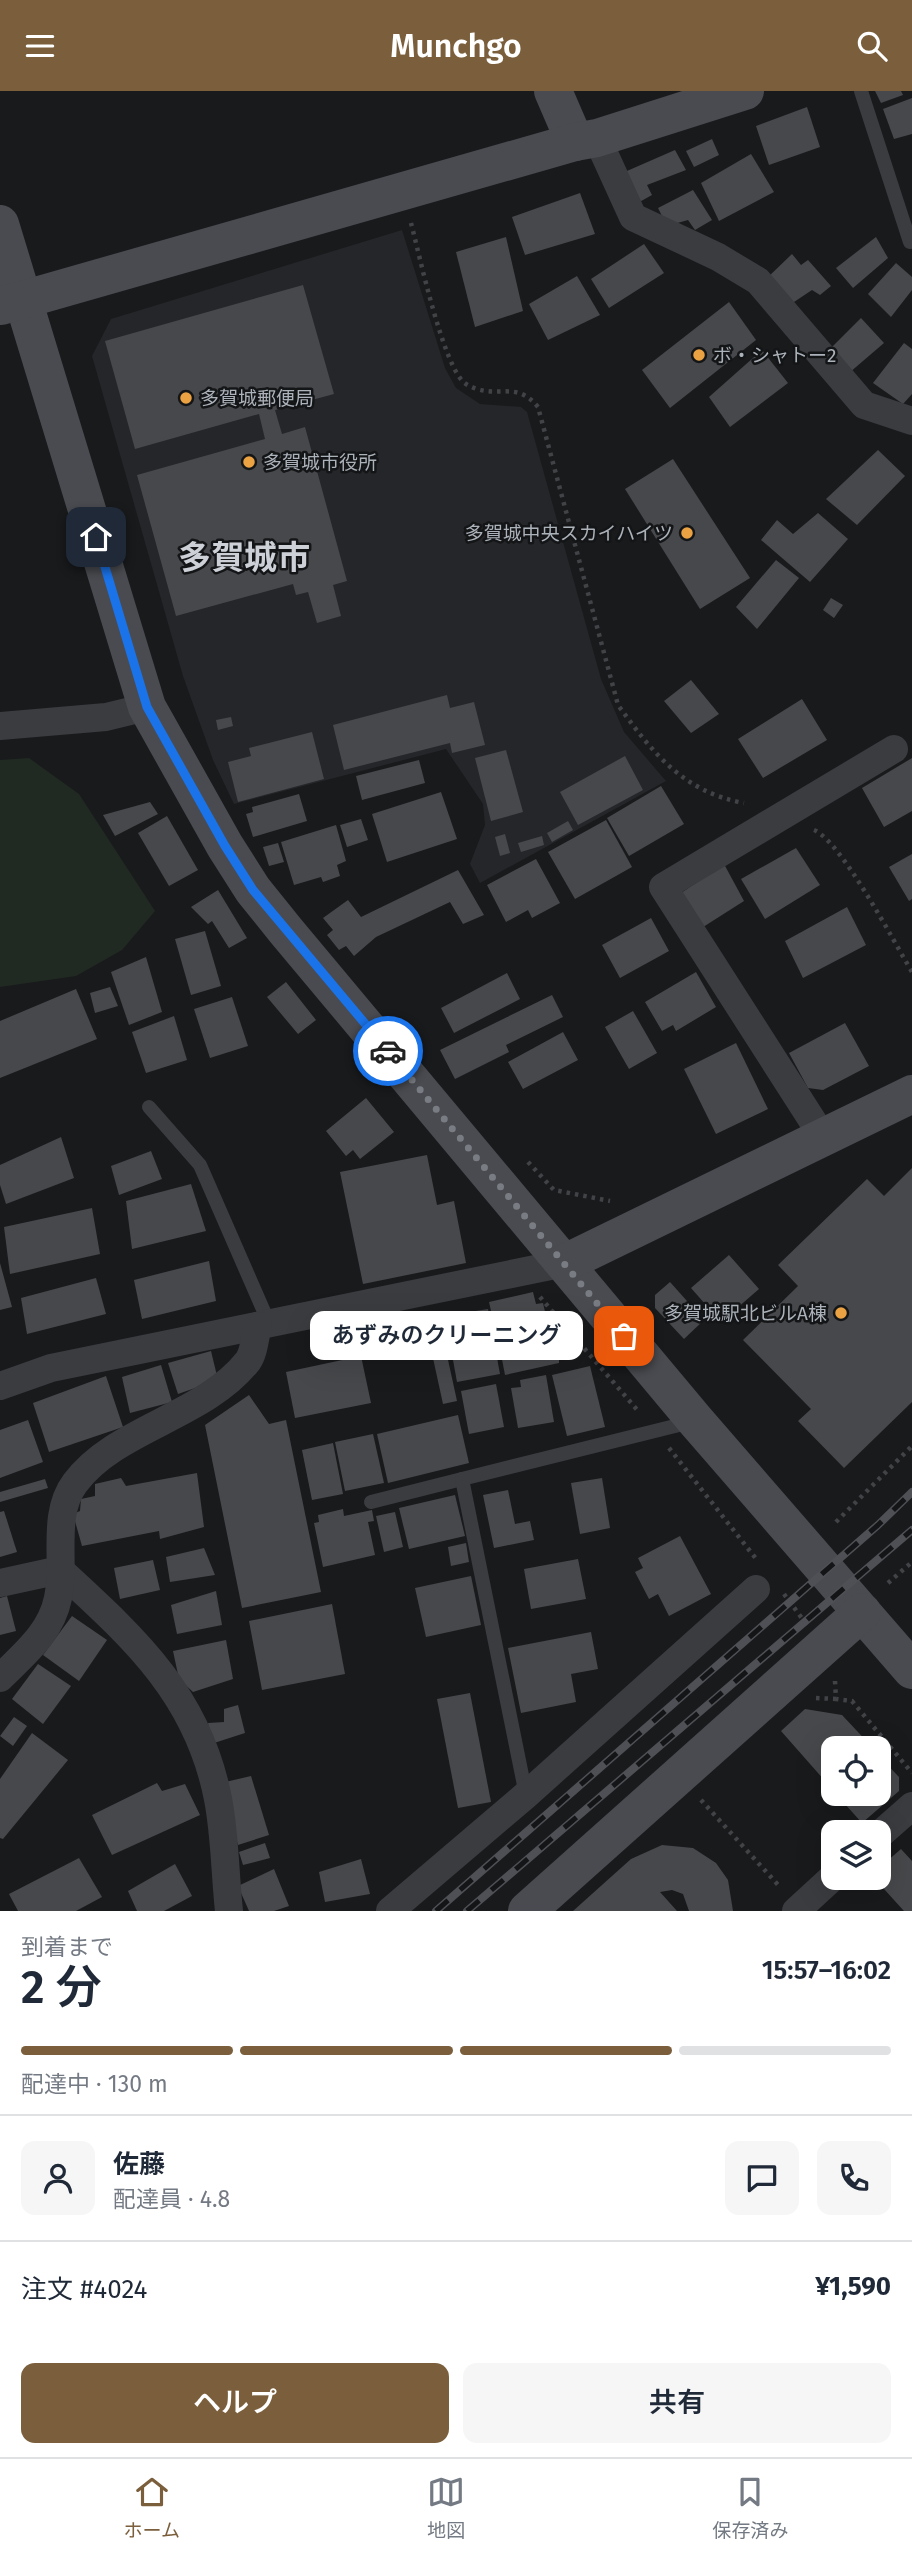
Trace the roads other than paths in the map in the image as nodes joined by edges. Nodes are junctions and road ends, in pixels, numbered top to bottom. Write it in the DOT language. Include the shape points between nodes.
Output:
graph roads {
  1 [pos="554,91"];
  2 [pos="745,91"];
  3 [pos="861,91"];
  4 [pos="586,140"];
  5 [pos="0,224"];
  6 [pos="910,242"];
  7 [pos="12,303"];
  8 [pos="912,421"];
  9 [pos="147,707"];
  10 [pos="0,726"];
  11 [pos="894,749"];
  12 [pos="912,1094"];
  13 [pos="149,1107"];
  14 [pos="823,1137"];
  15 [pos="565,1263"];
  16 [pos="263,1325"];
  17 [pos="0,1386"];
  18 [pos="695,1420"];
  19 [pos="462,1479"];
  20 [pos="370,1502"];
  21 [pos="60,1570"];
  22 [pos="766,1580"];
  23 [pos="0,1583"];
  24 [pos="862,1612"];
  25 [pos="912,1670"];
  26 [pos="0,1678"];
  27 [pos="526,1795"];
  28 [pos="912,1805"];
  29 [pos="891,1824"];
  30 [pos="821,1883"];
  31 [pos="789,1900"];
  32 [pos="229,1911"];
  33 [pos="390,1911"];
  34 [pos="527,1911"];
  1 -- 4 [label="street"];
  2 -- 4 [label="street"];
  3 -- 6 [label="lane"];
  4 -- 7 [label="street"];
  4 -- 8 [label="street" via="633,217 758,281 864,405"];
  5 -- 7 [label="street"];
  7 -- 9 [label="street"];
  9 -- 10 [label="street" via="77,720"];
  9 -- 15 [label="street" via="253,890"];
  11 -- 14 [label="street" via="663,887"];
  12 -- 14 [label="street"];
  13 -- 16 [label="lane" via="200,1165"];
  14 -- 15 [label="street"];
  15 -- 16 [label="street"];
  15 -- 18 [label="street"];
  16 -- 17 [label="street" via="51,1368"];
  16 -- 21 [label="street" via="250,1360 207,1397 100,1458 73,1485 63,1515"];
  18 -- 19 [label="lane"];
  18 -- 24 [label="street"];
  19 -- 20 [label="lane"];
  19 -- 27 [label="lane"];
  21 -- 23 [label="street"];
  21 -- 26 [label="street" via="58,1598 44,1635"];
  21 -- 32 [label="street" via="163,1672 200,1734 218,1799"];
  22 -- 27 [label="street"];
  24 -- 25 [label="street"];
  24 -- 34 [label="street"];
  27 -- 33 [label="street"];
  28 -- 29 [label="street"];
  30 -- 31 [label="street, bridge"];
}
